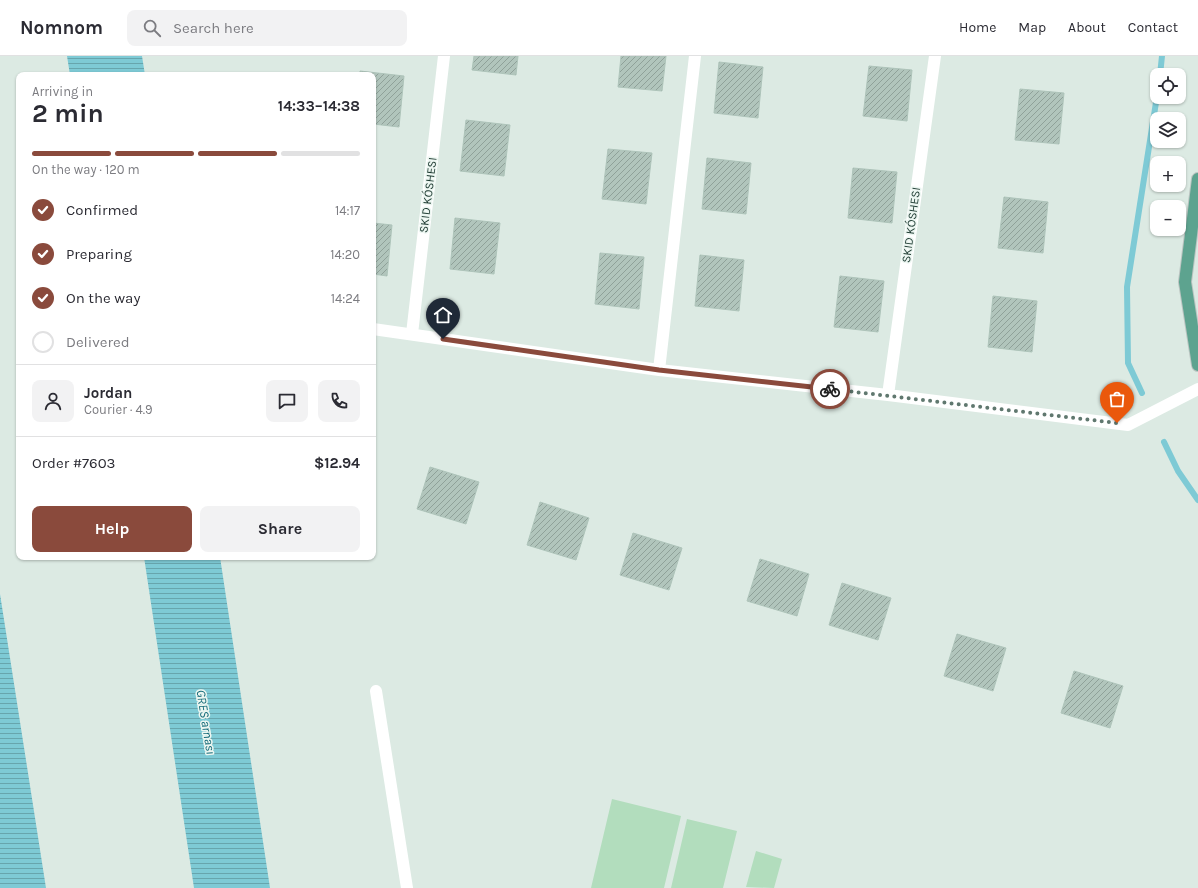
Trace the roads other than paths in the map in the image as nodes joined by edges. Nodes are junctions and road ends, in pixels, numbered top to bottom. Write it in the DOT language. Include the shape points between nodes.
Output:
graph roads {
  1 [pos="444,56"];
  2 [pos="695,56"];
  3 [pos="935,56"];
  4 [pos="1198,179"];
  5 [pos="376,329"];
  6 [pos="412,334"];
  7 [pos="1198,365"];
  8 [pos="659,370"];
  9 [pos="1198,389"];
  10 [pos="888,395"];
  11 [pos="376,691"];
  12 [pos="407,888"];
  1 -- 6 [label="street, SKID KÓSHESI"];
  2 -- 8 [label="street"];
  3 -- 10 [label="street, SKID KÓSHESI"];
  4 -- 7 [label="main road" via="1185,282"];
  5 -- 6 [label="street"];
  6 -- 8 [label="street"];
  8 -- 10 [label="street"];
  9 -- 10 [label="street" via="1128,425"];
  11 -- 12 [label="street"];
}
